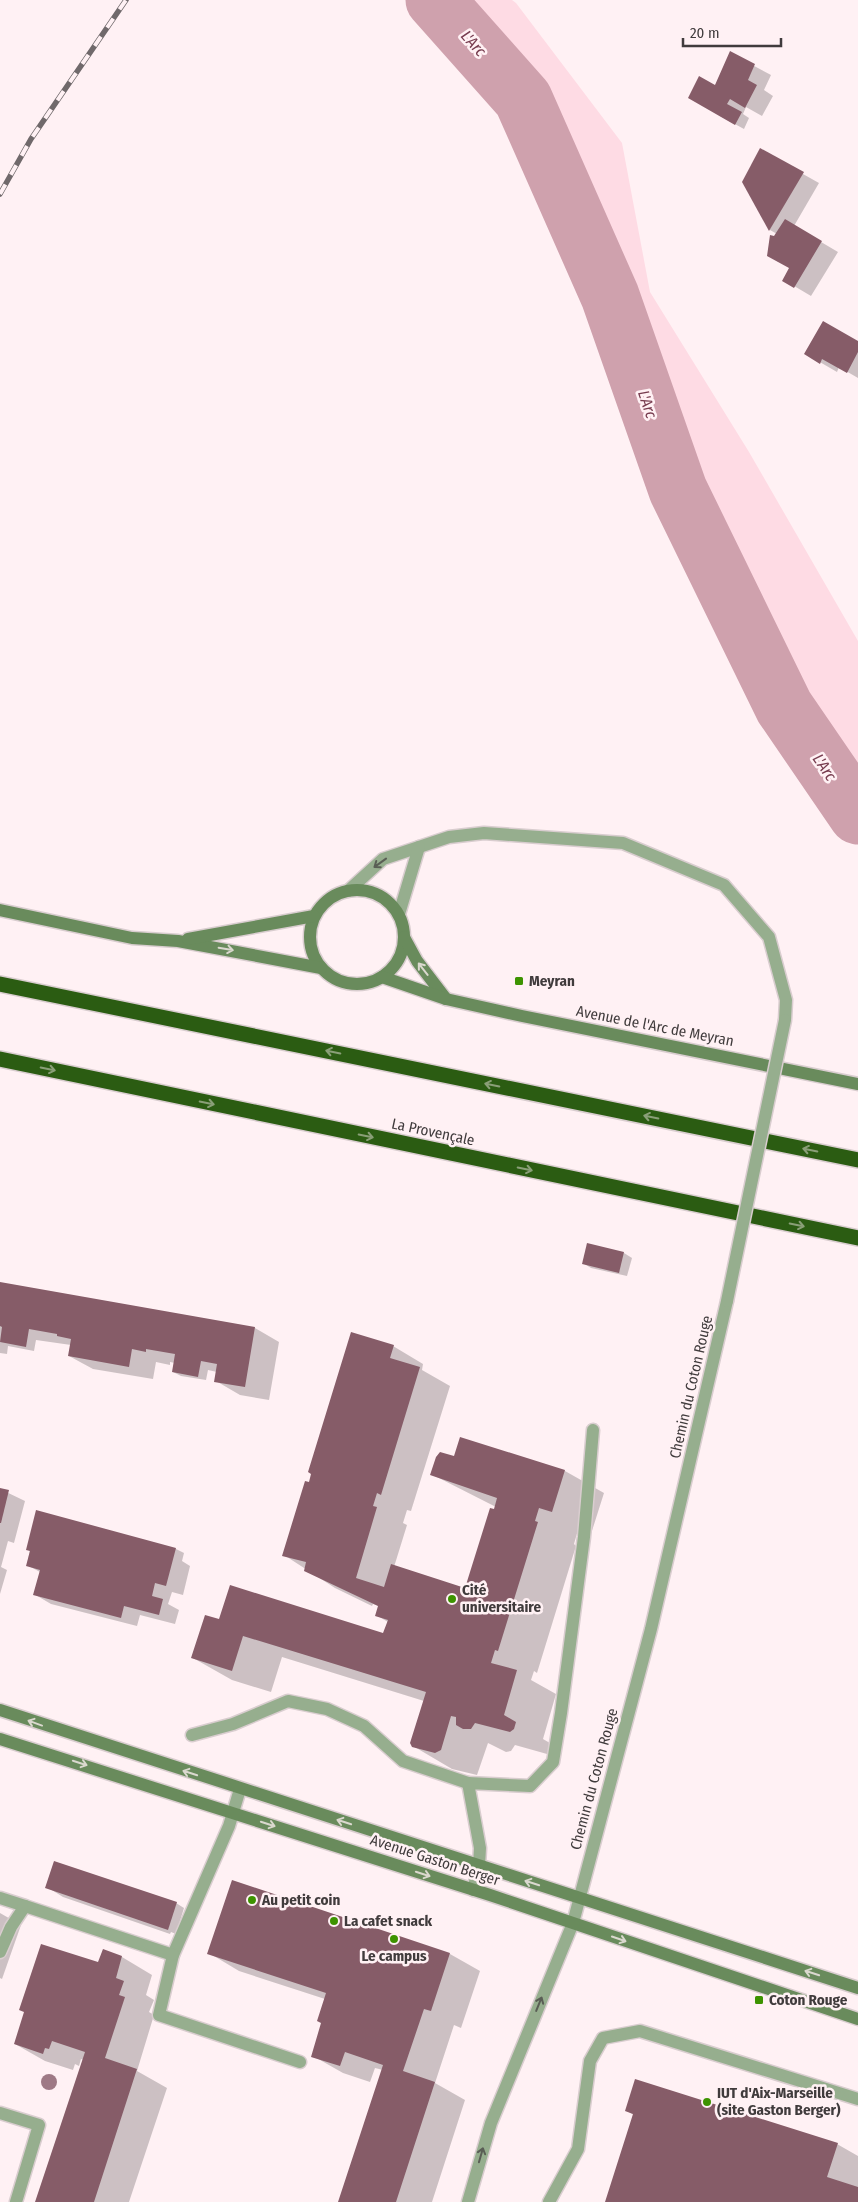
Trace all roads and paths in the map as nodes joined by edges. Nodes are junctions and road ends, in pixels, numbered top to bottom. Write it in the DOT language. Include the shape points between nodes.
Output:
graph roads {
  1 [pos="419,847"];
  2 [pos="348,890"];
  3 [pos="0,910"];
  4 [pos="399,914"];
  5 [pos="314,916"];
  6 [pos="404,937"];
  7 [pos="178,941"];
  8 [pos="321,968"];
  9 [pos="382,978"];
  10 [pos="0,984"];
  11 [pos="446,998"];
  12 [pos="0,1060"];
  13 [pos="858,1084"];
  14 [pos="858,1160"];
  15 [pos="858,1238"];
  16 [pos="593,1430"];
  17 [pos="0,1710"];
  18 [pos="192,1734"];
  19 [pos="0,1739"];
  20 [pos="468,1784"];
  21 [pos="240,1789"];
  22 [pos="234,1813"];
  23 [pos="479,1866"];
  24 [pos="473,1890"];
  25 [pos="0,1898"];
  26 [pos="579,1898"];
  27 [pos="25,1906"];
  28 [pos="573,1923"];
  29 [pos="0,1952"];
  30 [pos="173,1955"];
  31 [pos="858,1988"];
  32 [pos="858,2019"];
  33 [pos="300,2062"];
  34 [pos="858,2099"];
  35 [pos="0,2113"];
  36 [pos="16,2202"];
  37 [pos="468,2202"];
  38 [pos="549,2202"];
  1 -- 2 [label="street, Chemin du Coton Rouge, one-way" via="383,859"];
  1 -- 4 [label="street"];
  1 -- 26 [label="street, Chemin du Coton Rouge, bridge" via="449,837 484,833 622,843 724,885 769,937 786,1000 785,1020 727,1301 651,1629"];
  2 -- 4 [label="main road" via="377,894"];
  2 -- 5 [label="main road" via="334,895"];
  3 -- 7 [label="main road" via="132,938"];
  4 -- 6 [label="main road"];
  5 -- 7 [label="main road"];
  5 -- 8 [label="main road" via="310,943"];
  6 -- 9 [label="main road" via="402,953"];
  11 -- 6 [label="main road, one-way" via="417,961"];
  7 -- 8 [label="main road, one-way"];
  8 -- 9 [label="main road" via="334,979 350,984"];
  9 -- 11 [label="main road, Avenue de l'Arc de Meyran"];
  14 -- 10 [label="highway, one-way"];
  11 -- 13 [label="main road, Avenue de l'Arc de Meyran"];
  12 -- 15 [label="highway, La Provençale, one-way"];
  16 -- 20 [label="street" via="584,1537 553,1762 530,1786"];
  21 -- 17 [label="main road, Avenue Gaston Berger, one-way"];
  18 -- 20 [label="street" via="233,1724 288,1700 327,1709 364,1726 403,1761"];
  19 -- 22 [label="main road, Avenue Gaston Berger, one-way"];
  20 -- 23 [label="street" via="480,1848"];
  21 -- 22 [label="street"];
  23 -- 21 [label="main road, Avenue Gaston Berger, one-way"];
  22 -- 24 [label="main road, Avenue Gaston Berger, one-way"];
  22 -- 30 [label="street"];
  23 -- 24 [label="street"];
  26 -- 23 [label="main road, Avenue Gaston Berger, one-way"];
  24 -- 28 [label="main road, Avenue Gaston Berger"];
  25 -- 27 [label="street"];
  26 -- 28 [label="street, Chemin du Coton Rouge"];
  31 -- 26 [label="main road, Avenue Gaston Berger, one-way"];
  27 -- 29 [label="street"];
  27 -- 30 [label="street"];
  28 -- 32 [label="main road, Avenue Gaston Berger, one-way"];
  37 -- 28 [label="street, Chemin du Coton Rouge, one-way" via="491,2123"];
  30 -- 33 [label="street" via="159,2015"];
  34 -- 38 [label="street" via="640,2031 603,2038 590,2061 578,2149"];
  35 -- 36 [label="street" via="39,2124"];
}
